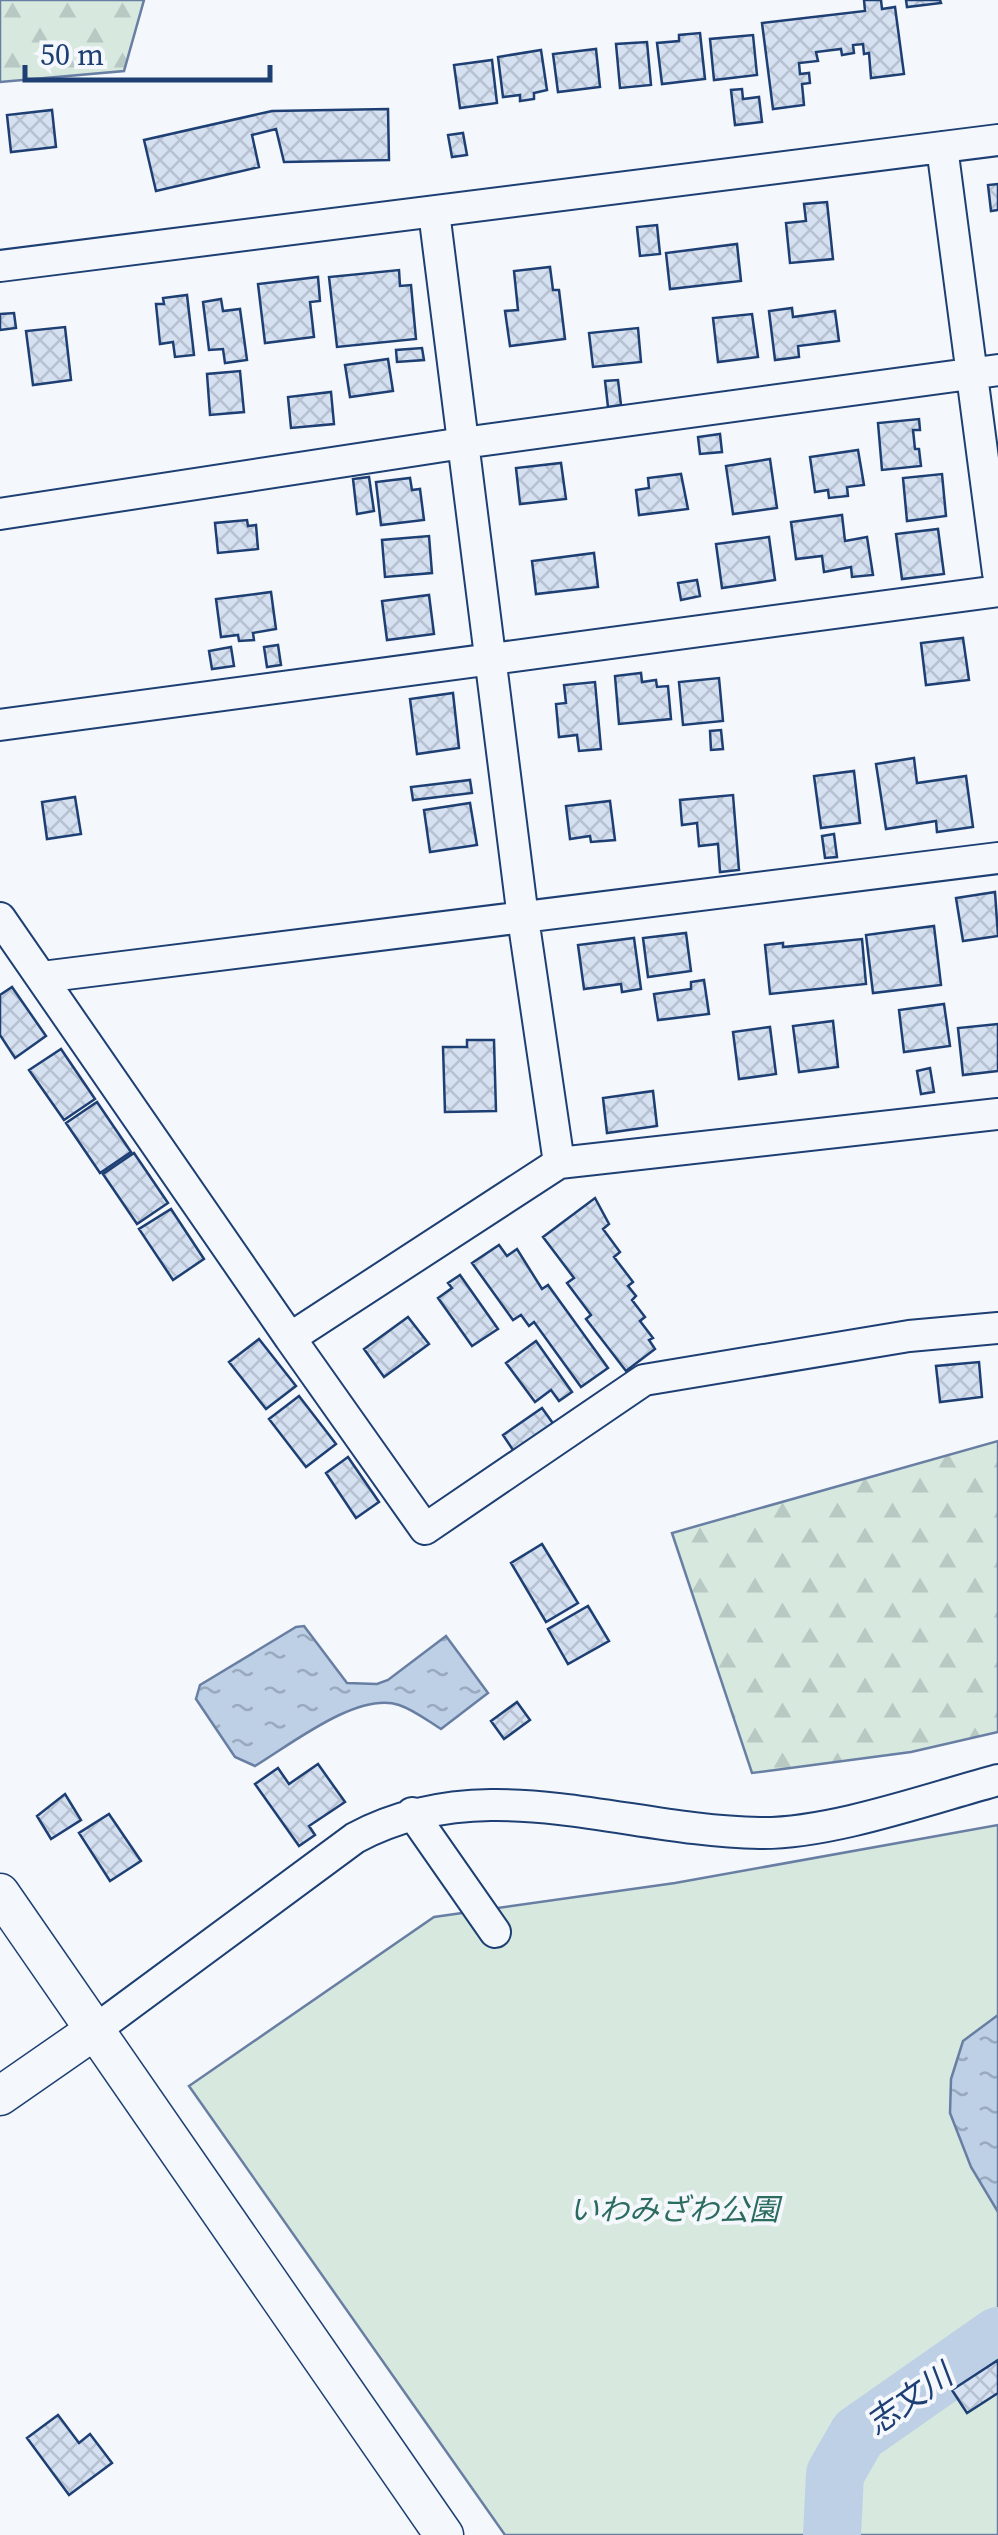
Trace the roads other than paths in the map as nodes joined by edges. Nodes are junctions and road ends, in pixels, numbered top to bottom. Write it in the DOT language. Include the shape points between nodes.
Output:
graph roads {
  1 [pos="998,140"];
  2 [pos="942,147"];
  3 [pos="434,212"];
  4 [pos="0,266"];
  5 [pos="985,372"];
  6 [pos="463,442"];
  7 [pos="0,514"];
  8 [pos="998,574"];
  9 [pos="998,591"];
  10 [pos="491,660"];
  11 [pos="0,725"];
  12 [pos="998,858"];
  13 [pos="0,918"];
  14 [pos="523,918"];
  15 [pos="42,977"];
  16 [pos="998,1114"];
  17 [pos="559,1163"];
  18 [pos="998,1328"];
  19 [pos="290,1338"];
  20 [pos="998,1780"];
  21 [pos="412,1814"];
  22 [pos="0,1893"];
  23 [pos="495,1932"];
  24 [pos="95,2030"];
  25 [pos="0,2096"];
  26 [pos="444,2535"];
  1 -- 2 [label="street"];
  2 -- 3 [label="street"];
  2 -- 5 [label="street"];
  3 -- 4 [label="street"];
  3 -- 6 [label="street"];
  5 -- 6 [label="street"];
  5 -- 8 [label="street"];
  6 -- 7 [label="street"];
  6 -- 10 [label="street"];
  9 -- 10 [label="street"];
  10 -- 11 [label="street"];
  10 -- 14 [label="street"];
  12 -- 14 [label="street"];
  13 -- 15 [label="street"];
  14 -- 15 [label="street"];
  14 -- 17 [label="street"];
  15 -- 19 [label="street"];
  16 -- 17 [label="street"];
  17 -- 19 [label="street"];
  18 -- 19 [label="street" via="909,1336 644,1380 425,1529"];
  20 -- 21 [label="street" via="817,1828 762,1834 537,1806 488,1804"];
  21 -- 23 [label="street"];
  21 -- 24 [label="street" via="355,1838"];
  22 -- 24 [label="street"];
  24 -- 25 [label="street"];
  24 -- 26 [label="street"];
}
